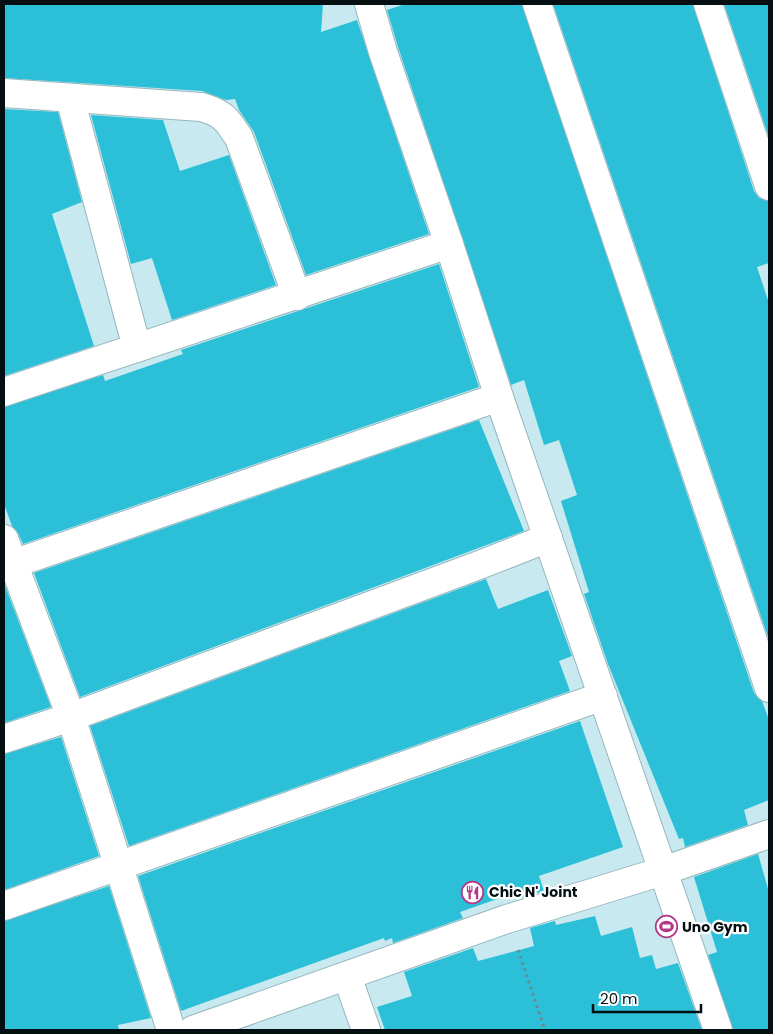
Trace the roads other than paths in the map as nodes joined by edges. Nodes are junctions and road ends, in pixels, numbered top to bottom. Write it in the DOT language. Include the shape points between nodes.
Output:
graph roads {
  1 [pos="369,4"];
  2 [pos="537,4"];
  3 [pos="708,4"];
  4 [pos="4,93"];
  5 [pos="70,98"];
  6 [pos="769,186"];
  7 [pos="449,244"];
  8 [pos="298,296"];
  9 [pos="137,348"];
  10 [pos="4,392"];
  11 [pos="499,397"];
  12 [pos="548,538"];
  13 [pos="4,539"];
  14 [pos="8,566"];
  15 [pos="769,688"];
  16 [pos="603,696"];
  17 [pos="71,717"];
  18 [pos="4,739"];
  19 [pos="769,834"];
  20 [pos="117,866"];
  21 [pos="663,871"];
  22 [pos="4,906"];
  23 [pos="347,976"];
  24 [pos="171,1030"];
  25 [pos="193,1030"];
  26 [pos="366,1030"];
  27 [pos="718,1030"];
  1 -- 7 [label="street"];
  2 -- 15 [label="street"];
  3 -- 6 [label="street"];
  4 -- 5 [label="street"];
  5 -- 8 [label="street" via="201,107 219,112 239,138"];
  5 -- 9 [label="street"];
  7 -- 8 [label="street"];
  7 -- 11 [label="street"];
  8 -- 9 [label="street"];
  9 -- 10 [label="street"];
  11 -- 12 [label="street"];
  11 -- 14 [label="street"];
  12 -- 16 [label="street"];
  12 -- 17 [label="street"];
  13 -- 14 [label="street"];
  14 -- 17 [label="street"];
  16 -- 20 [label="street"];
  16 -- 21 [label="street"];
  17 -- 18 [label="street"];
  17 -- 20 [label="street"];
  19 -- 21 [label="street"];
  20 -- 22 [label="street"];
  20 -- 24 [label="street"];
  21 -- 23 [label="street" via="507,919"];
  21 -- 27 [label="street"];
  23 -- 25 [label="street"];
  23 -- 26 [label="street"];
}
